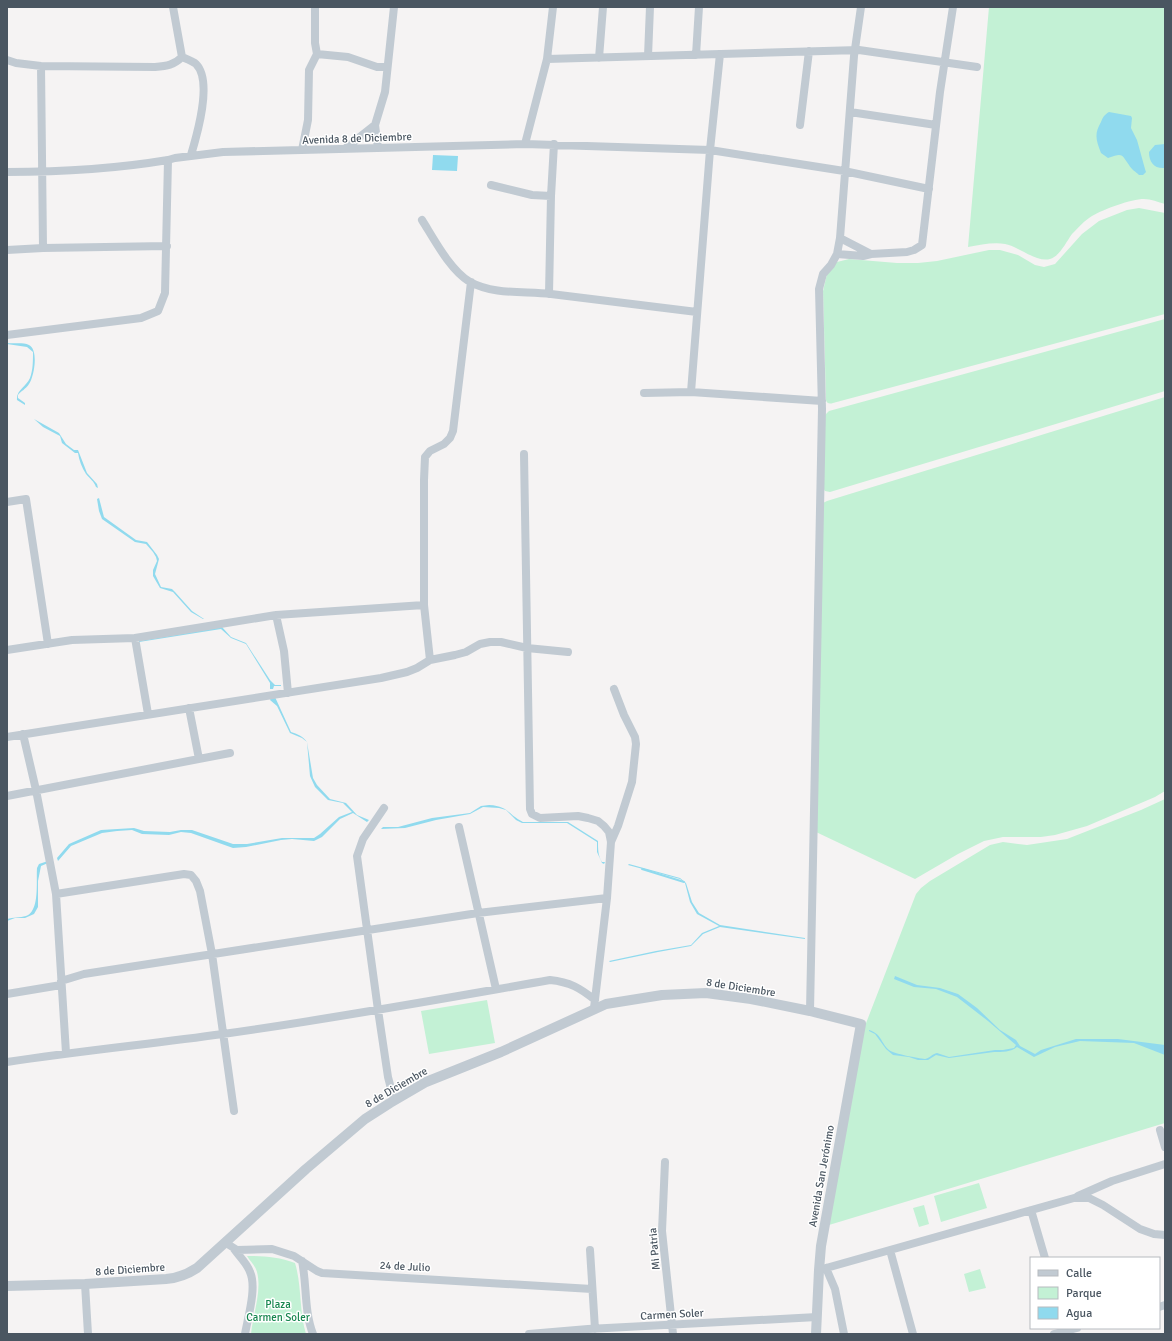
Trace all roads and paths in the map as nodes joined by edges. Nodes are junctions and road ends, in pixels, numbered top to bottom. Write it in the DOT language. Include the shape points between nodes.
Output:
graph roads {
  1 [pos="173,7"];
  2 [pos="315,7"];
  3 [pos="394,7"];
  4 [pos="554,7"];
  5 [pos="603,7"];
  6 [pos="650,7"];
  7 [pos="699,7"];
  8 [pos="861,7"];
  9 [pos="953,7"];
  10 [pos="855,50"];
  11 [pos="809,52"];
  12 [pos="317,54"];
  13 [pos="720,54"];
  14 [pos="696,55"];
  15 [pos="648,56"];
  16 [pos="182,57"];
  17 [pos="599,58"];
  18 [pos="547,59"];
  19 [pos="7,60"];
  20 [pos="944,62"];
  21 [pos="41,66"];
  22 [pos="978,66"];
  23 [pos="387,67"];
  24 [pos="850,112"];
  25 [pos="375,125"];
  26 [pos="800,125"];
  27 [pos="936,125"];
  28 [pos="525,144"];
  29 [pos="554,144"];
  30 [pos="346,148"];
  31 [pos="378,148"];
  32 [pos="302,150"];
  33 [pos="710,150"];
  34 [pos="191,155"];
  35 [pos="168,160"];
  36 [pos="844,171"];
  37 [pos="7,172"];
  38 [pos="42,172"];
  39 [pos="491,185"];
  40 [pos="929,189"];
  41 [pos="551,196"];
  42 [pos="422,220"];
  43 [pos="840,238"];
  44 [pos="167,246"];
  45 [pos="43,248"];
  46 [pos="7,250"];
  47 [pos="837,254"];
  48 [pos="871,254"];
  49 [pos="471,282"];
  50 [pos="549,294"];
  51 [pos="697,312"];
  52 [pos="7,335"];
  53 [pos="691,392"];
  54 [pos="644,393"];
  55 [pos="822,401"];
  56 [pos="524,454"];
  57 [pos="7,502"];
  58 [pos="424,605"];
  59 [pos="276,615"];
  60 [pos="135,638"];
  61 [pos="48,644"];
  62 [pos="527,648"];
  63 [pos="7,650"];
  64 [pos="568,652"];
  65 [pos="430,660"];
  66 [pos="614,689"];
  67 [pos="288,693"];
  68 [pos="189,708"];
  69 [pos="148,714"];
  70 [pos="23,734"];
  71 [pos="7,737"];
  72 [pos="230,753"];
  73 [pos="199,759"];
  74 [pos="36,790"];
  75 [pos="7,796"];
  76 [pos="384,808"];
  77 [pos="459,827"];
  78 [pos="611,842"];
  79 [pos="56,894"];
  80 [pos="607,898"];
  81 [pos="478,913"];
  82 [pos="366,930"];
  83 [pos="212,954"];
  84 [pos="61,983"];
  85 [pos="496,989"];
  86 [pos="7,994"];
  87 [pos="595,1004"];
  88 [pos="378,1010"];
  89 [pos="810,1011"];
  90 [pos="861,1024"];
  91 [pos="222,1034"];
  92 [pos="66,1053"];
  93 [pos="7,1062"];
  94 [pos="394,1100"];
  95 [pos="234,1111"];
  96 [pos="1160,1130"];
  97 [pos="1165,1147"];
  98 [pos="665,1162"];
  99 [pos="1165,1164"];
  100 [pos="1074,1198"];
  101 [pos="1031,1210"];
  102 [pos="1165,1235"];
  103 [pos="230,1246"];
  104 [pos="590,1250"];
  105 [pos="890,1250"];
  106 [pos="1045,1257"];
  107 [pos="302,1261"];
  108 [pos="822,1269"];
  109 [pos="85,1284"];
  110 [pos="7,1286"];
  111 [pos="592,1289"];
  112 [pos="817,1317"];
  113 [pos="673,1324"];
  114 [pos="595,1329"];
  115 [pos="1065,1330"];
  116 [pos="88,1334"];
  117 [pos="245,1334"];
  118 [pos="313,1334"];
  119 [pos="529,1334"];
  120 [pos="673,1334"];
  121 [pos="816,1334"];
  122 [pos="844,1334"];
  123 [pos="913,1334"];
  124 [pos="1054,1334"];
  1 -- 16 [label="street"];
  2 -- 12 [label="street"];
  3 -- 23 [label="street"];
  4 -- 18 [label="street"];
  5 -- 17 [label="street"];
  6 -- 15 [label="street"];
  7 -- 14 [label="street"];
  8 -- 10 [label="street"];
  9 -- 20 [label="street"];
  10 -- 11 [label="street"];
  10 -- 20 [label="street"];
  10 -- 24 [label="street"];
  11 -- 13 [label="street"];
  11 -- 26 [label="street"];
  12 -- 23 [label="street"];
  12 -- 32 [label="street" via="309,70 308,120"];
  13 -- 14 [label="street"];
  13 -- 33 [label="street"];
  14 -- 15 [label="street"];
  15 -- 17 [label="street"];
  16 -- 21 [label="street" via="170,66 155,67"];
  16 -- 34 [label="street" via="196,64 203,76 198,129"];
  17 -- 18 [label="street"];
  18 -- 28 [label="street"];
  19 -- 21 [label="street"];
  20 -- 22 [label="street"];
  20 -- 27 [label="street"];
  21 -- 38 [label="street"];
  23 -- 25 [label="street" via="385,92"];
  24 -- 27 [label="street"];
  24 -- 36 [label="street"];
  25 -- 30 [label="street"];
  25 -- 31 [label="street"];
  27 -- 40 [label="street"];
  28 -- 29 [label="street, Avenida 8 de Diciembre"];
  28 -- 31 [label="street, Avenida 8 de Diciembre"];
  29 -- 33 [label="street, Avenida 8 de Diciembre"];
  29 -- 41 [label="street"];
  30 -- 31 [label="street, Avenida 8 de Diciembre"];
  30 -- 32 [label="street, Avenida 8 de Diciembre"];
  32 -- 34 [label="street, Avenida 8 de Diciembre"];
  33 -- 36 [label="street, Avenida 8 de Diciembre"];
  33 -- 51 [label="street"];
  34 -- 35 [label="street, Avenida 8 de Diciembre"];
  35 -- 38 [label="street, Avenida 8 de Diciembre" via="113,168"];
  35 -- 44 [label="street"];
  36 -- 40 [label="street, Avenida 8 de Diciembre"];
  36 -- 43 [label="street"];
  37 -- 38 [label="street, Avenida 8 de Diciembre"];
  38 -- 45 [label="street"];
  39 -- 41 [label="street" via="515,192"];
  40 -- 48 [label="street" via="922,245 907,252"];
  41 -- 50 [label="street"];
  42 -- 49 [label="street" via="451,263"];
  43 -- 47 [label="street"];
  43 -- 48 [label="street"];
  44 -- 45 [label="street"];
  44 -- 52 [label="street" via="165,293 158,311 141,318"];
  45 -- 46 [label="street"];
  47 -- 48 [label="street"];
  47 -- 55 [label="street" via="823,274 819,290"];
  49 -- 50 [label="street" via="499,290"];
  49 -- 58 [label="street" via="453,431 444,444 430,451 425,457"];
  50 -- 51 [label="street"];
  51 -- 53 [label="street"];
  53 -- 54 [label="street"];
  53 -- 55 [label="street"];
  55 -- 89 [label="street"];
  56 -- 62 [label="street"];
  57 -- 61 [label="street" via="26,499"];
  58 -- 59 [label="street"];
  58 -- 65 [label="street"];
  59 -- 60 [label="street"];
  59 -- 67 [label="street" via="284,652"];
  60 -- 61 [label="street" via="72,640"];
  60 -- 69 [label="street"];
  61 -- 63 [label="street"];
  62 -- 64 [label="street"];
  62 -- 65 [label="street" via="490,642 466,652"];
  62 -- 78 [label="street" via="531,812 540,818 578,816 598,821 609,832"];
  65 -- 67 [label="street" via="408,672"];
  66 -- 78 [label="street" via="636,744 632,782"];
  67 -- 68 [label="street"];
  68 -- 69 [label="street"];
  68 -- 73 [label="street"];
  69 -- 70 [label="street"];
  70 -- 71 [label="street"];
  70 -- 74 [label="street"];
  72 -- 73 [label="street"];
  73 -- 74 [label="street"];
  74 -- 75 [label="street"];
  74 -- 79 [label="street"];
  76 -- 82 [label="street" via="363,839 357,856"];
  77 -- 81 [label="street"];
  78 -- 80 [label="street"];
  79 -- 83 [label="street" via="191,875 200,890"];
  79 -- 84 [label="street"];
  80 -- 81 [label="street"];
  80 -- 87 [label="street"];
  81 -- 82 [label="street"];
  81 -- 85 [label="street"];
  82 -- 83 [label="street"];
  82 -- 88 [label="street"];
  83 -- 84 [label="street" via="84,974"];
  83 -- 91 [label="street"];
  84 -- 86 [label="street"];
  84 -- 92 [label="street"];
  85 -- 87 [label="street" via="550,980 560,981 580,988"];
  85 -- 88 [label="street"];
  87 -- 89 [label="street, 8 de Diciembre" via="706,992"];
  87 -- 94 [label="street, 8 de Diciembre" via="502,1052 426,1082"];
  88 -- 91 [label="street"];
  88 -- 94 [label="street"];
  89 -- 90 [label="street, 8 de Diciembre"];
  90 -- 108 [label="street, Avenida San Jerónimo" via="826,1219"];
  91 -- 92 [label="street"];
  91 -- 95 [label="street"];
  92 -- 93 [label="street"];
  94 -- 103 [label="street, 8 de Diciembre" via="365,1119 329,1149"];
  96 -- 97 [label="street"];
  98 -- 113 [label="street, Mi Patria" via="662,1231"];
  99 -- 100 [label="street" via="1112,1180"];
  100 -- 101 [label="street"];
  100 -- 102 [label="street" via="1089,1198 1140,1229"];
  101 -- 105 [label="street"];
  101 -- 106 [label="street"];
  103 -- 107 [label="street, 24 de Julio" via="240,1250 272,1249"];
  103 -- 109 [label="street, 8 de Diciembre" via="191,1272 174,1278"];
  103 -- 117 [label="street" via="250,1270 252,1281"];
  104 -- 111 [label="street"];
  105 -- 108 [label="street"];
  105 -- 123 [label="street"];
  107 -- 111 [label="street, 24 de Julio" via="322,1272"];
  107 -- 118 [label="street" via="308,1318"];
  108 -- 112 [label="street, Avenida San Jerónimo"];
  108 -- 122 [label="street" via="835,1289"];
  109 -- 110 [label="street, 8 de Diciembre"];
  109 -- 116 [label="street"];
  111 -- 114 [label="street"];
  112 -- 113 [label="street, Carmen Soler"];
  112 -- 121 [label="street, Avenida San Jerónimo"];
  113 -- 114 [label="street, Carmen Soler"];
  113 -- 120 [label="street, Mi Patria"];
  114 -- 119 [label="street, Carmen Soler"];
  115 -- 124 [label="street"];
}
